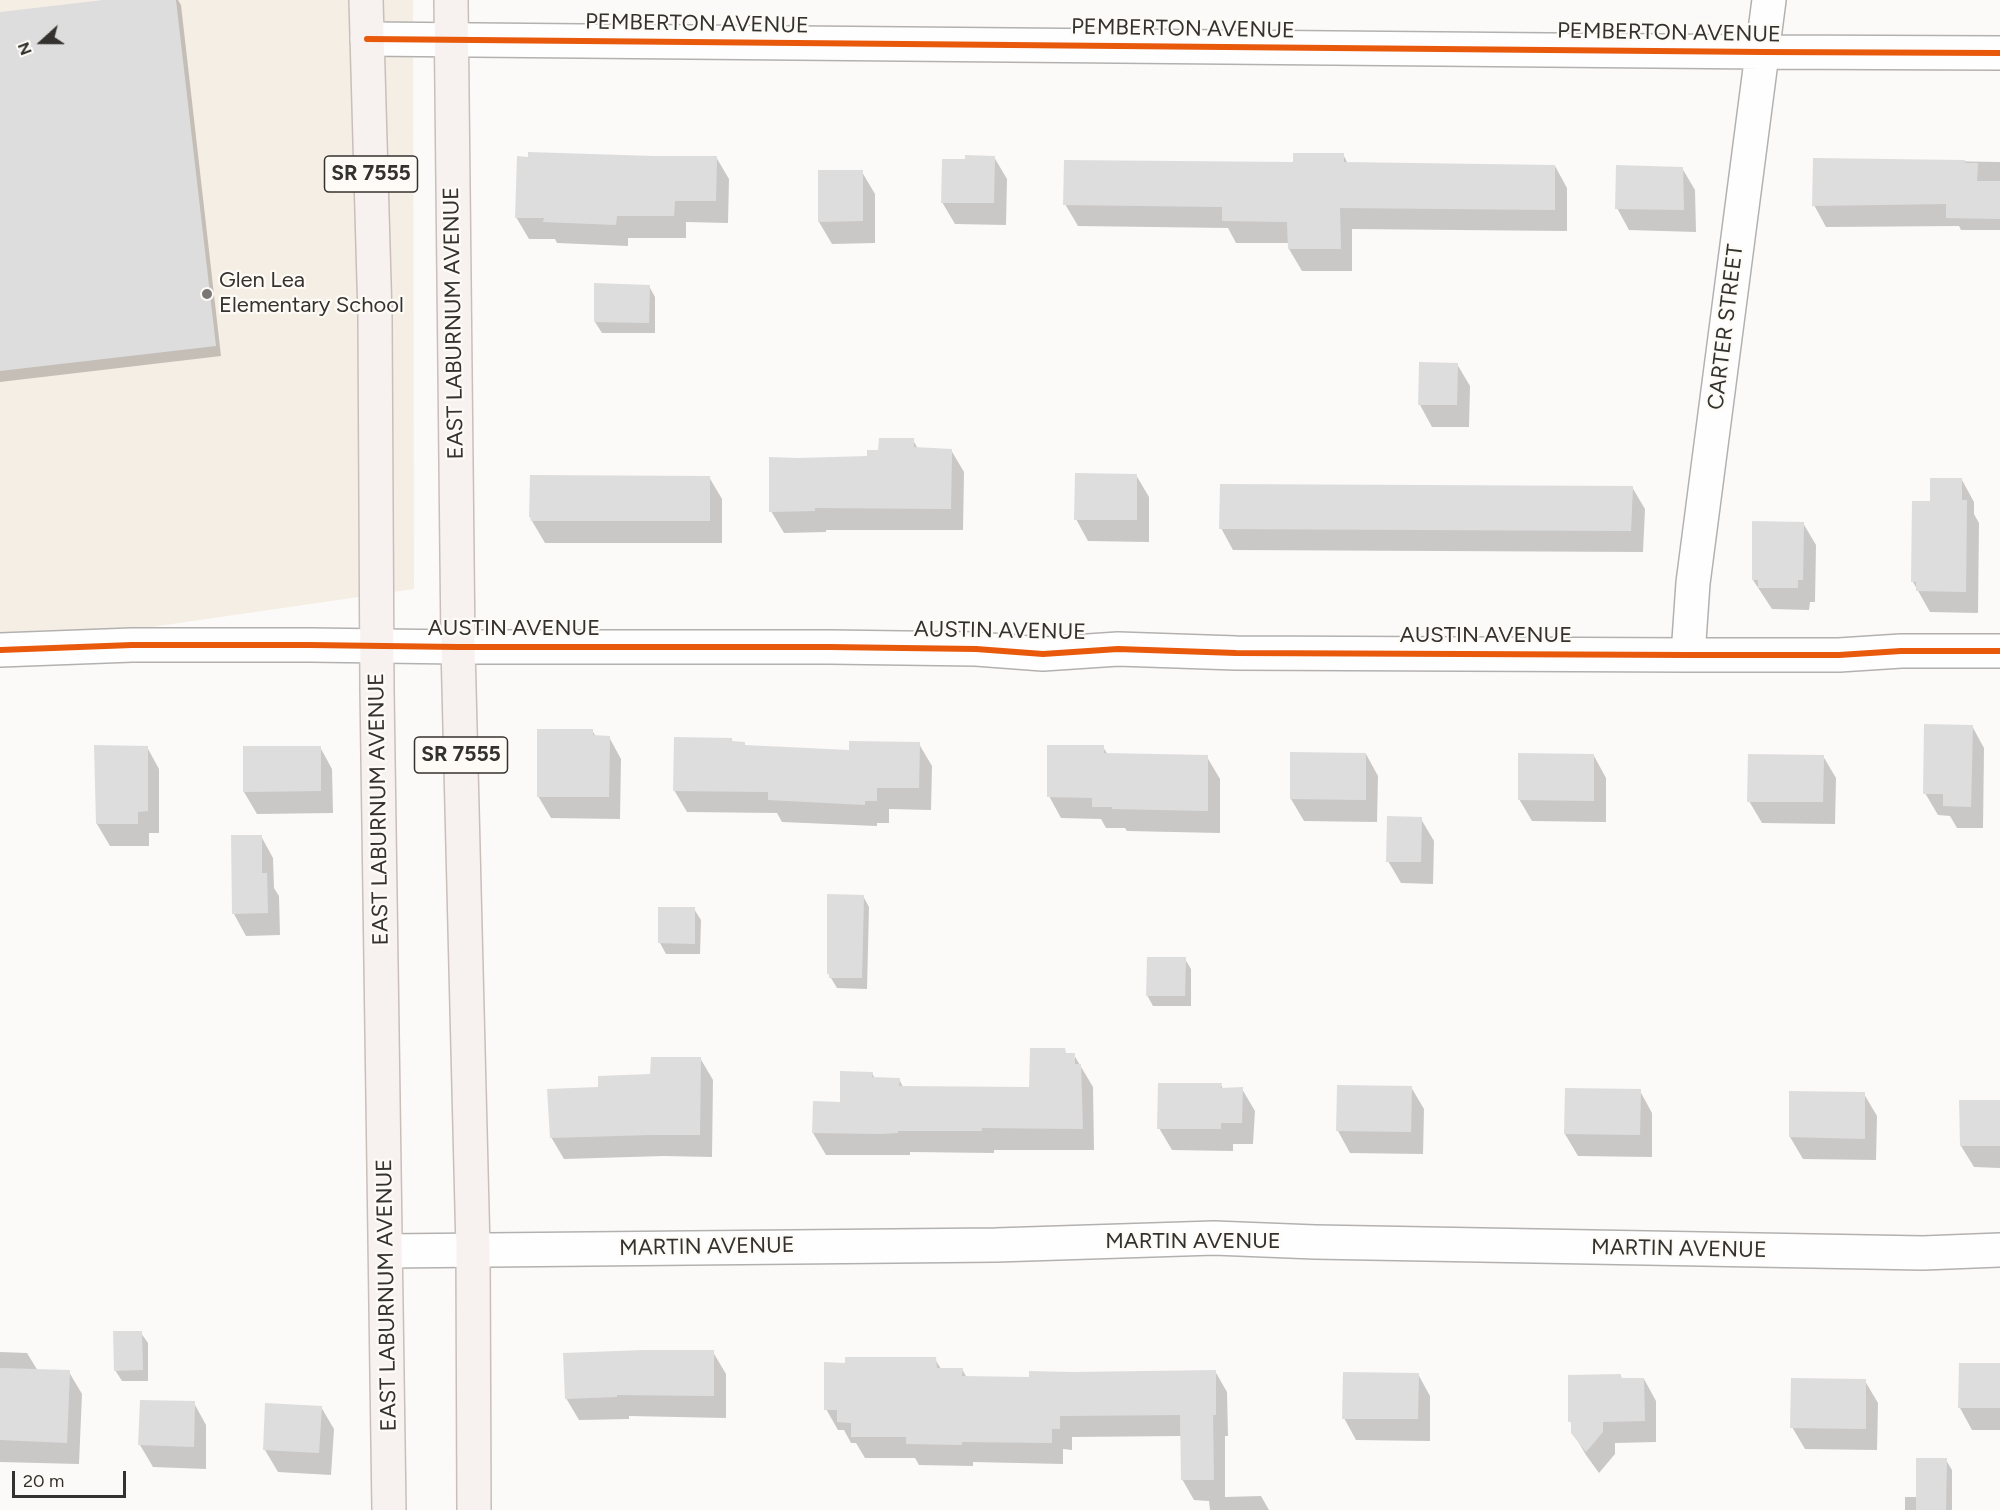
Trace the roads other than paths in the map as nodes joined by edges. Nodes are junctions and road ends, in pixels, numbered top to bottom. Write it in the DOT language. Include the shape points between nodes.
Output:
graph roads {
  1 [pos="366,0"];
  2 [pos="451,0"];
  3 [pos="1770,0"];
  4 [pos="367,39"];
  5 [pos="451,39"];
  6 [pos="1762,52"];
  7 [pos="2000,53"];
  8 [pos="377,646"];
  9 [pos="458,647"];
  10 [pos="0,650"];
  11 [pos="2000,651"];
  12 [pos="1689,655"];
  13 [pos="473,1249"];
  14 [pos="2000,1250"];
  15 [pos="387,1251"];
  16 [pos="389,1510"];
  17 [pos="474,1510"];
  1 -- 4 [label="main road, EAST LABURNUM AVENUE / SR 7555"];
  2 -- 5 [label="main road, EAST LABURNUM AVENUE / SR 7555"];
  3 -- 6 [label="street, CARTER STREET"];
  4 -- 5 [label="street, PEMBERTON AVENUE"];
  4 -- 8 [label="main road, EAST LABURNUM AVENUE / SR 7555" via="375,317"];
  5 -- 6 [label="street, PEMBERTON AVENUE"];
  5 -- 9 [label="main road, EAST LABURNUM AVENUE / SR 7555"];
  6 -- 7 [label="street, PEMBERTON AVENUE"];
  6 -- 12 [label="street, CARTER STREET" via="1693,583"];
  8 -- 9 [label="street, AUSTIN AVENUE"];
  8 -- 10 [label="street, AUSTIN AVENUE" via="144,645"];
  8 -- 15 [label="main road, EAST LABURNUM AVENUE / SR 7555"];
  9 -- 12 [label="street, AUSTIN AVENUE" via="830,647 1043,654 1118,649"];
  9 -- 13 [label="main road, EAST LABURNUM AVENUE / SR 7555"];
  11 -- 12 [label="street, AUSTIN AVENUE"];
  13 -- 14 [label="street, MARTIN AVENUE" via="730,1249 1214,1238 1923,1253"];
  13 -- 15 [label="street, MARTIN AVENUE"];
  13 -- 17 [label="main road, EAST LABURNUM AVENUE / SR 7555"];
  15 -- 16 [label="main road, EAST LABURNUM AVENUE / SR 7555"];
}
